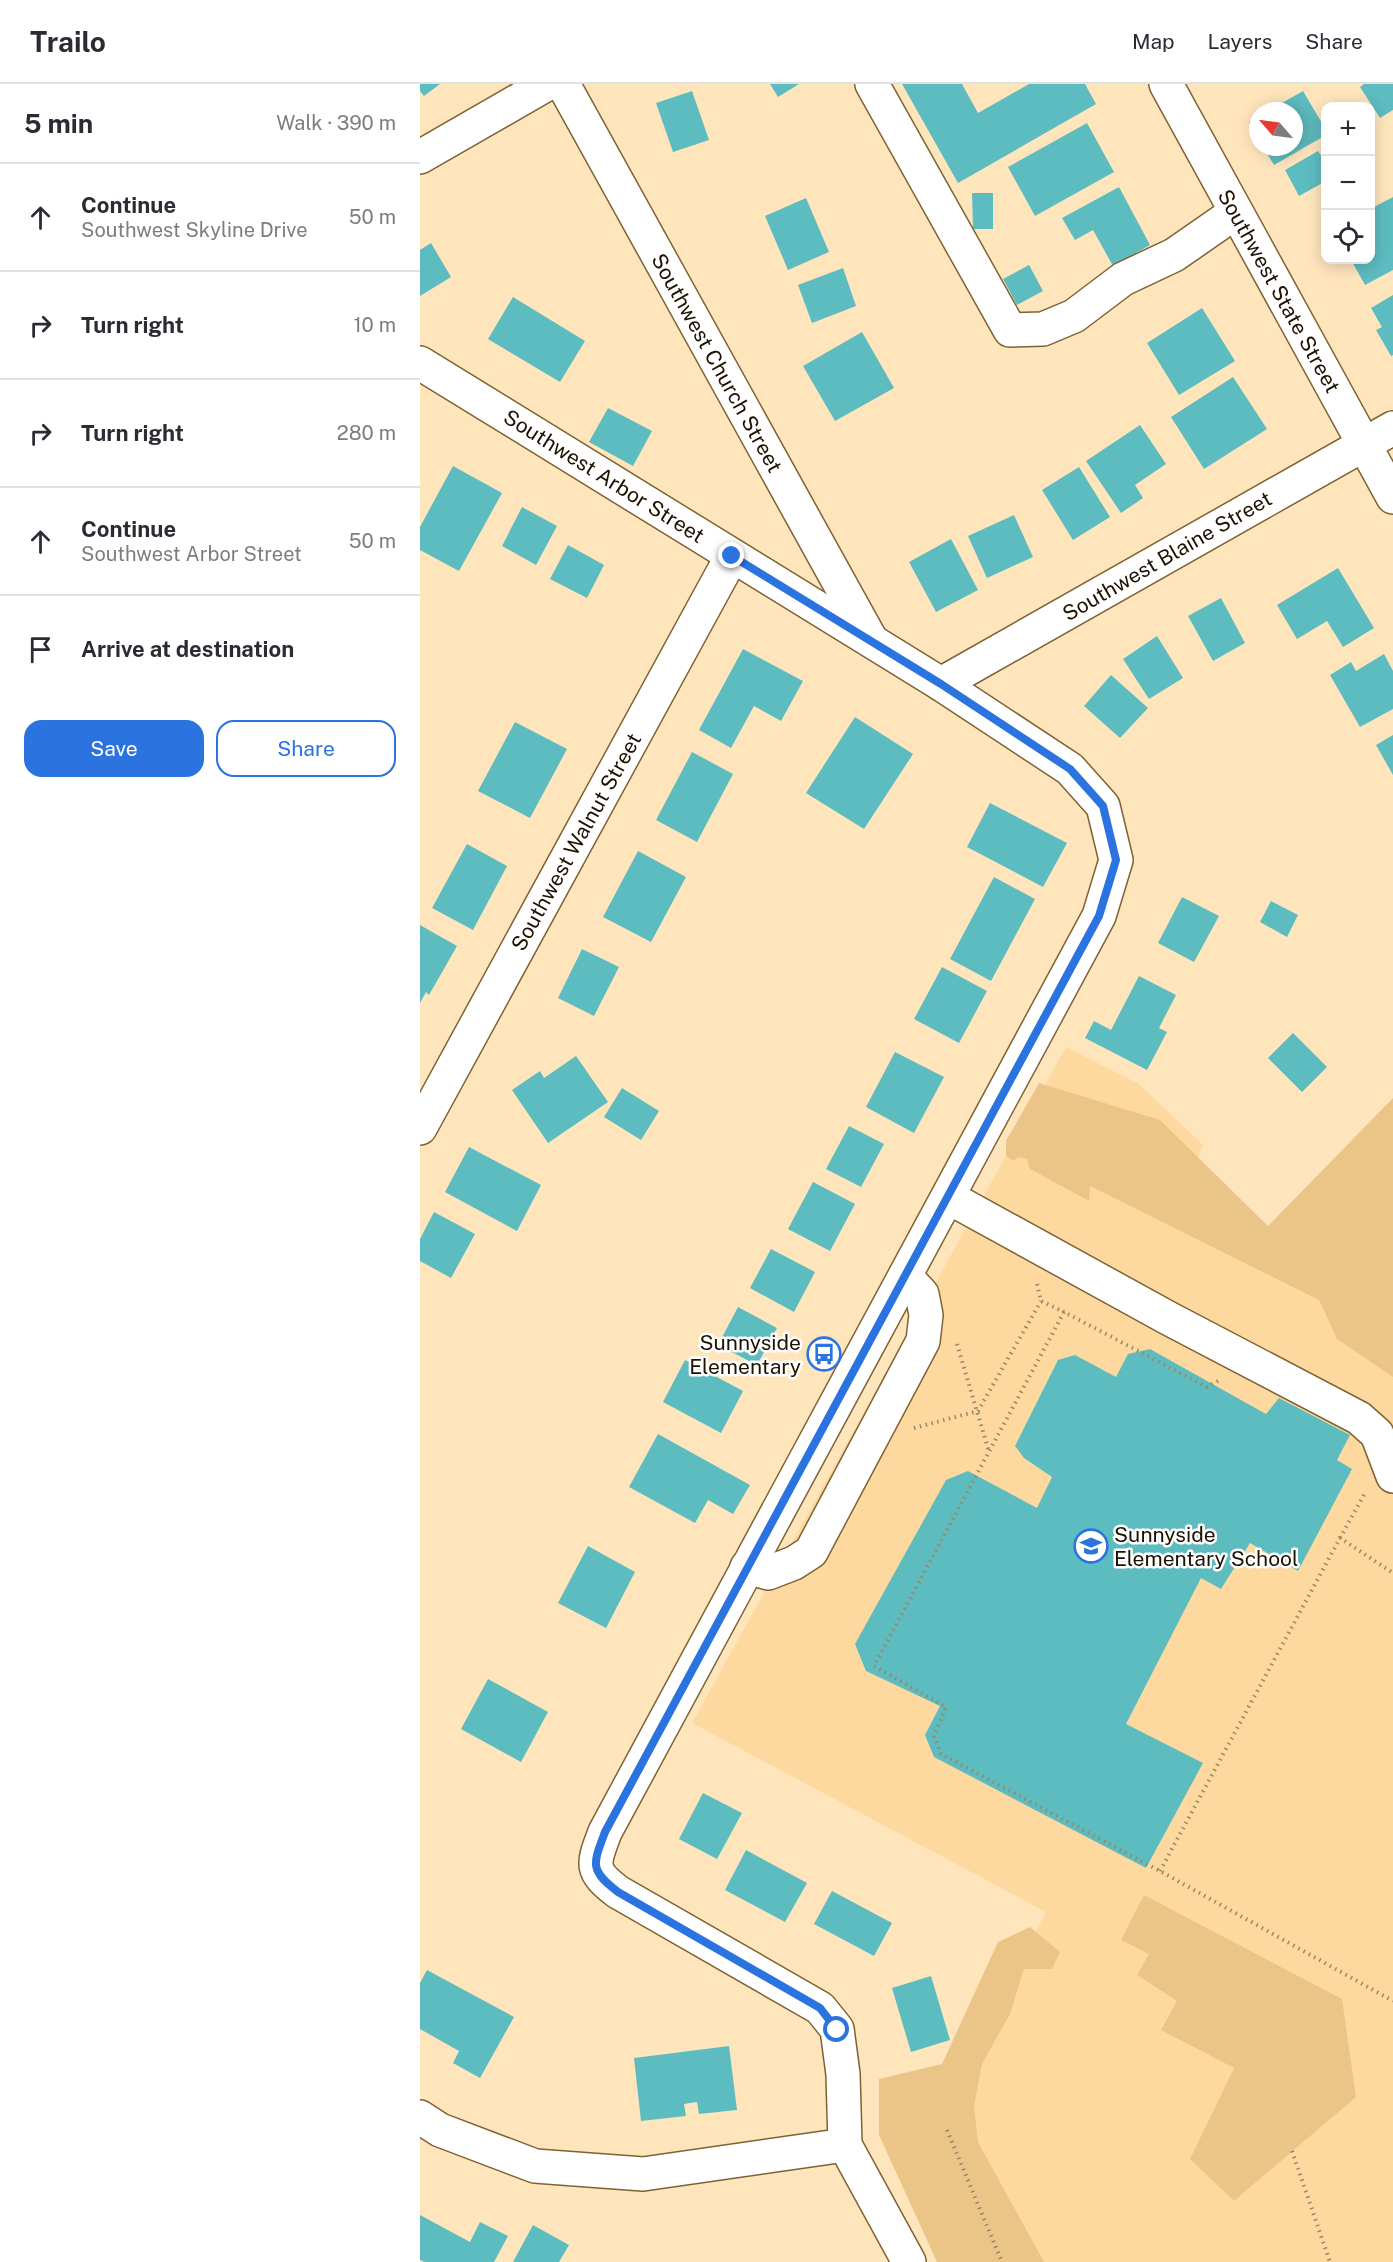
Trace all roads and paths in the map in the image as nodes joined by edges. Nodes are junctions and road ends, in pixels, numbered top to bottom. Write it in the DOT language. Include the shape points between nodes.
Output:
graph roads {
  1 [pos="547,84"];
  2 [pos="563,84"];
  3 [pos="872,84"];
  4 [pos="1166,84"];
  5 [pos="420,156"];
  6 [pos="1236,212"];
  7 [pos="420,363"];
  8 [pos="1393,428"];
  9 [pos="1364,444"];
  10 [pos="1393,496"];
  11 [pos="732,556"];
  12 [pos="872,641"];
  13 [pos="941,684"];
  14 [pos="428,1093"];
  15 [pos="420,1128"];
  16 [pos="948,1197"];
  17 [pos="905,1276"];
  18 [pos="1036,1280"];
  19 [pos="1041,1301"];
  20 [pos="1064,1312"];
  21 [pos="954,1337"];
  22 [pos="1225,1377"];
  23 [pos="978,1411"];
  24 [pos="910,1429"];
  25 [pos="989,1452"];
  26 [pos="1381,1481"];
  27 [pos="1340,1538"];
  28 [pos="747,1567"];
  29 [pos="1393,1573"];
  30 [pos="1160,1871"];
  31 [pos="1393,2001"];
  32 [pos="420,2117"];
  33 [pos="947,2130"];
  34 [pos="845,2145"];
  35 [pos="1292,2151"];
  36 [pos="909,2262"];
  37 [pos="1002,2262"];
  38 [pos="1330,2262"];
  1 -- 5 [label="street"];
  2 -- 12 [label="street, Southwest Church Street"];
  3 -- 6 [label="street" via="1010,330 1043,329 1074,316 1123,279 1174,255"];
  4 -- 6 [label="street, Southwest State Street"];
  6 -- 9 [label="street, Southwest State Street"];
  7 -- 11 [label="street, Southwest Arbor Street"];
  8 -- 9 [label="street, Southwest Blaine Street"];
  9 -- 10 [label="street, Southwest State Street"];
  9 -- 13 [label="street, Southwest Blaine Street"];
  11 -- 12 [label="street, Southwest Arbor Street"];
  11 -- 14 [label="street, Southwest Walnut Street"];
  12 -- 13 [label="street, Southwest Arbor Street"];
  13 -- 16 [label="street, Southwest Arbor Street" via="1070,769 1103,806 1116,860 1099,916"];
  14 -- 15 [label="street, Southwest Walnut Street"];
  16 -- 17 [label="street, Southwest Arbor Street"];
  16 -- 26 [label="street" via="1359,1418 1377,1434"];
  17 -- 28 [label="street, Southwest Arbor Street"];
  17 -- 28 [label="street" via="922,1294 926,1315 923,1341 817,1541 811,1552 794,1563 768,1572"];
  18 -- 19 [label="path"];
  19 -- 20 [label="path"];
  19 -- 23 [label="path"];
  20 -- 22 [label="path" via="1208,1387"];
  20 -- 25 [label="path"];
  21 -- 23 [label="path"];
  23 -- 24 [label="path"];
  23 -- 25 [label="path"];
  25 -- 30 [label="path" via="874,1666 946,1707 934,1736 941,1754"];
  26 -- 27 [label="path"];
  27 -- 29 [label="path"];
  27 -- 30 [label="path"];
  28 -- 34 [label="street, Southwest Arbor Street" via="605,1832 596,1867 601,1879 618,1892 820,2008 837,2030"];
  30 -- 31 [label="path"];
  32 -- 34 [label="street" via="440,2130 535,2166 643,2174"];
  33 -- 37 [label="path"];
  34 -- 36 [label="street"];
  35 -- 38 [label="path"];
}
